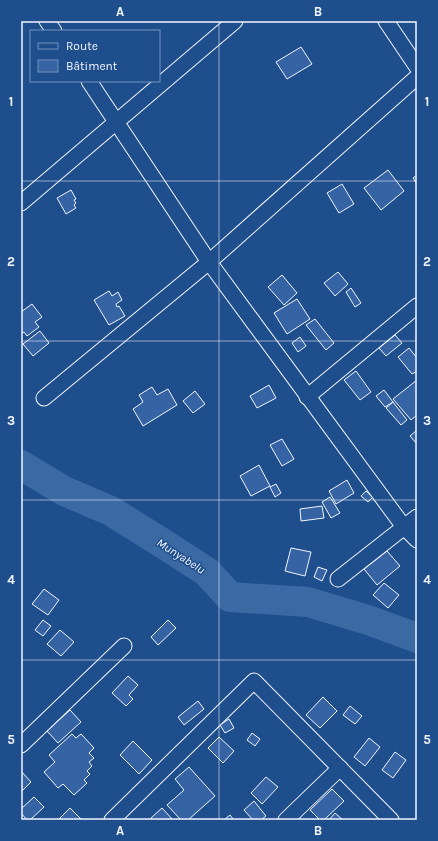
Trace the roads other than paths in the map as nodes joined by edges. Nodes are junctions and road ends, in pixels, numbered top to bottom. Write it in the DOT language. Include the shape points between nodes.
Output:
graph roads {
  1 [pos="47,21"];
  2 [pos="235,21"];
  3 [pos="386,21"];
  4 [pos="53,30"];
  5 [pos="417,67"];
  6 [pos="417,77"];
  7 [pos="90,82"];
  8 [pos="118,122"];
  9 [pos="21,203"];
  10 [pos="209,262"];
  11 [pos="417,306"];
  12 [pos="307,397"];
  13 [pos="44,398"];
  14 [pos="417,517"];
  15 [pos="404,527"];
  16 [pos="417,540"];
  17 [pos="338,578"];
  18 [pos="124,646"];
  19 [pos="21,745"];
  20 [pos="340,768"];
  21 [pos="112,820"];
  22 [pos="286,820"];
  23 [pos="391,820"];
  1 -- 4 [label="street"];
  2 -- 8 [label="street"];
  3 -- 5 [label="street"];
  6 -- 10 [label="street"];
  7 -- 8 [label="street"];
  8 -- 9 [label="street"];
  8 -- 10 [label="street"];
  10 -- 12 [label="street"];
  10 -- 13 [label="street"];
  11 -- 12 [label="street"];
  12 -- 15 [label="street"];
  14 -- 15 [label="street"];
  15 -- 16 [label="street"];
  15 -- 17 [label="street"];
  18 -- 19 [label="street"];
  20 -- 21 [label="street" via="254,681"];
  20 -- 22 [label="street"];
  20 -- 23 [label="street"];
}
